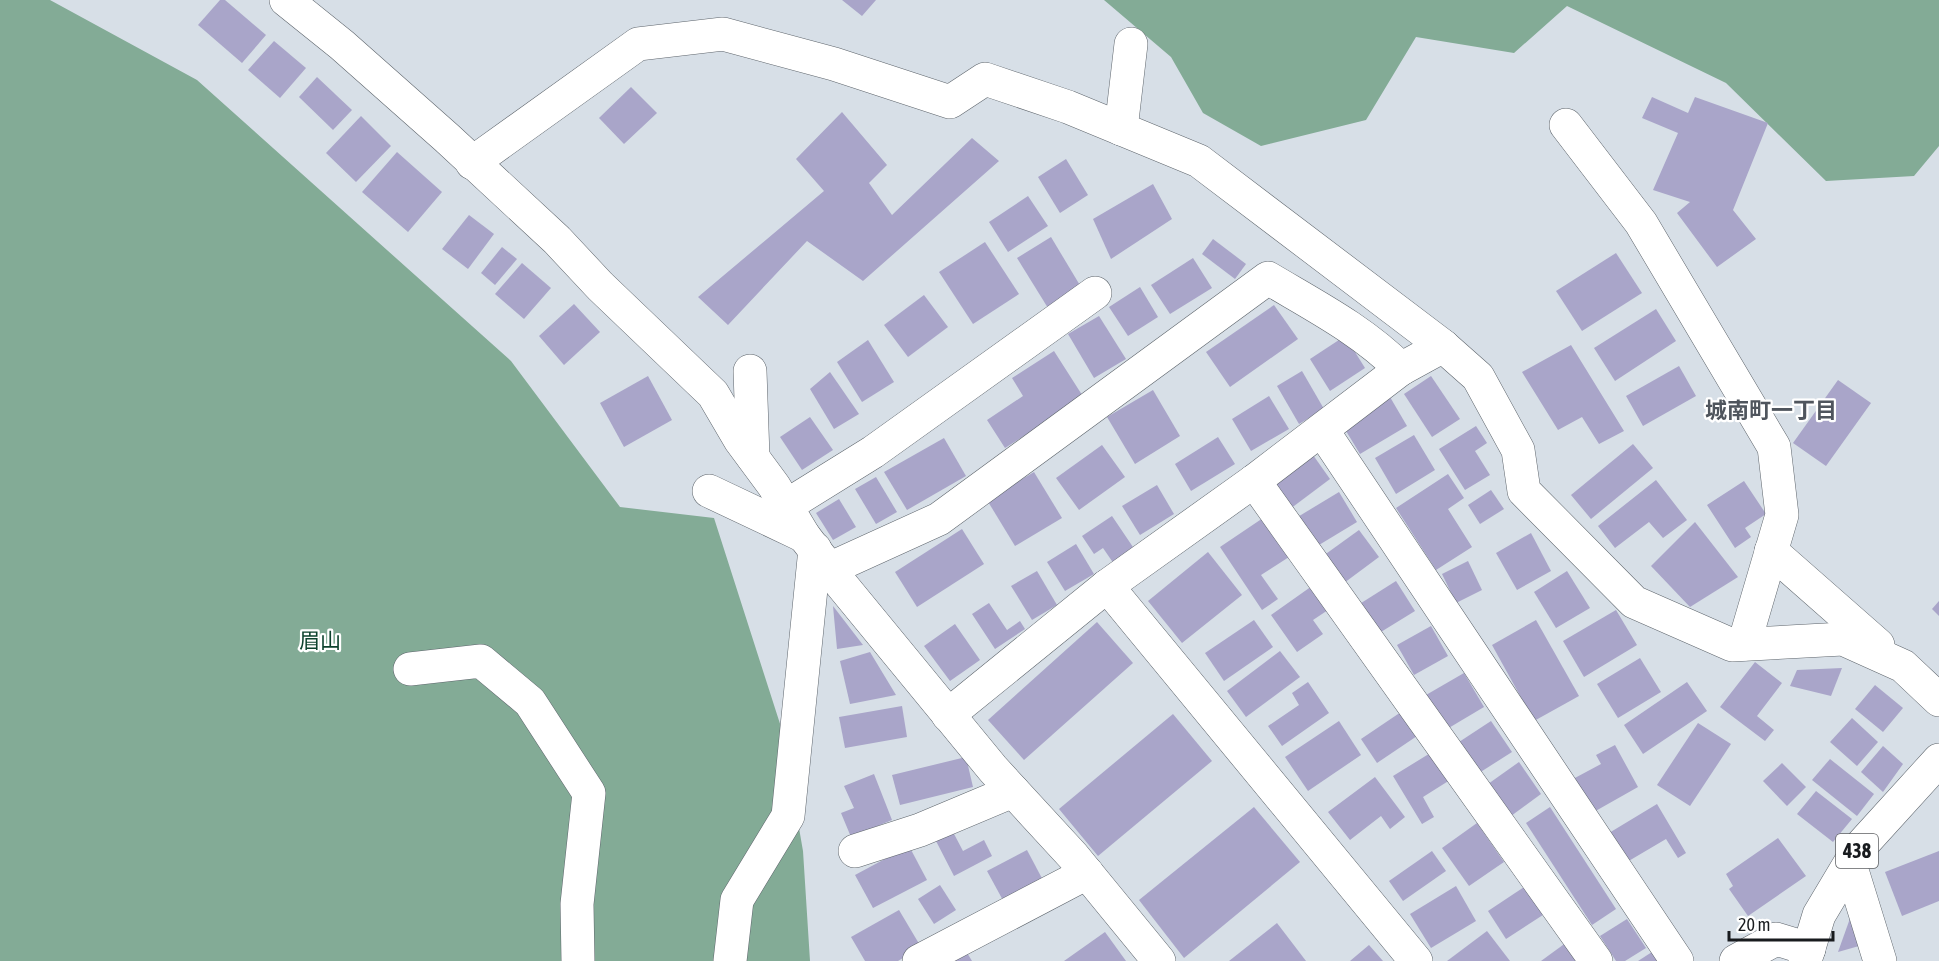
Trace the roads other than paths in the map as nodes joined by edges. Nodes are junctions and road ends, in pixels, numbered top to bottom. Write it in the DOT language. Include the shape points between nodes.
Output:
graph roads {
  1 [pos="286,0"];
  2 [pos="1131,44"];
  3 [pos="1566,125"];
  4 [pos="1121,129"];
  5 [pos="472,163"];
  6 [pos="1095,293"];
  7 [pos="1443,346"];
  8 [pos="1401,369"];
  9 [pos="750,371"];
  10 [pos="1322,430"];
  11 [pos="753,458"];
  12 [pos="1254,481"];
  13 [pos="709,491"];
  14 [pos="786,506"];
  15 [pos="816,551"];
  16 [pos="1771,551"];
  17 [pos="1107,586"];
  18 [pos="1744,644"];
  19 [pos="1903,666"];
  20 [pos="411,669"];
  21 [pos="1939,700"];
  22 [pos="948,715"];
  23 [pos="1939,760"];
  24 [pos="1013,791"];
  25 [pos="855,851"];
  26 [pos="1850,864"];
  27 [pos="1087,873"];
  28 [pos="1807,955"];
  29 [pos="578,961"];
  30 [pos="730,961"];
  31 [pos="919,961"];
  32 [pos="1159,961"];
  33 [pos="1416,961"];
  34 [pos="1596,961"];
  35 [pos="1677,961"];
  36 [pos="1736,961"];
  37 [pos="1880,961"];
  1 -- 5 [label="main road" via="342,45"];
  2 -- 4 [label="main road"];
  3 -- 16 [label="main road" via="1641,223 1774,447 1782,515"];
  4 -- 5 [label="main road" via="985,79 950,102 834,63 723,34 638,44"];
  4 -- 7 [label="main road" via="1199,161"];
  5 -- 11 [label="main road" via="557,240 713,394"];
  6 -- 14 [label="main road" via="873,452"];
  7 -- 8 [label="main road"];
  7 -- 18 [label="main road" via="1478,377 1518,450 1524,492 1634,602 1731,645"];
  8 -- 10 [label="main road"];
  8 -- 15 [label="main road" via="1348,324 1268,278 939,519"];
  9 -- 11 [label="main road"];
  10 -- 12 [label="main road"];
  10 -- 35 [label="main road"];
  11 -- 14 [label="main road"];
  12 -- 17 [label="main road"];
  12 -- 34 [label="main road"];
  13 -- 15 [label="main road"];
  14 -- 15 [label="main road"];
  15 -- 22 [label="main road"];
  15 -- 30 [label="main road" via="788,816 737,900"];
  16 -- 18 [label="main road"];
  16 -- 19 [label="main road"];
  17 -- 22 [label="main road"];
  17 -- 33 [label="main road"];
  18 -- 19 [label="main road" via="1843,639"];
  19 -- 21 [label="main road"];
  20 -- 29 [label="main road" via="482,661 530,702 589,793 577,904"];
  22 -- 24 [label="main road"];
  23 -- 26 [label="main road, 438" via="1859,848"];
  24 -- 25 [label="main road" via="920,830"];
  24 -- 27 [label="main road"];
  26 -- 28 [label="main road, 438" via="1819,915"];
  26 -- 37 [label="main road"];
  27 -- 31 [label="main road"];
  27 -- 32 [label="main road"];
  28 -- 36 [label="main road" via="1776,939"];
}
